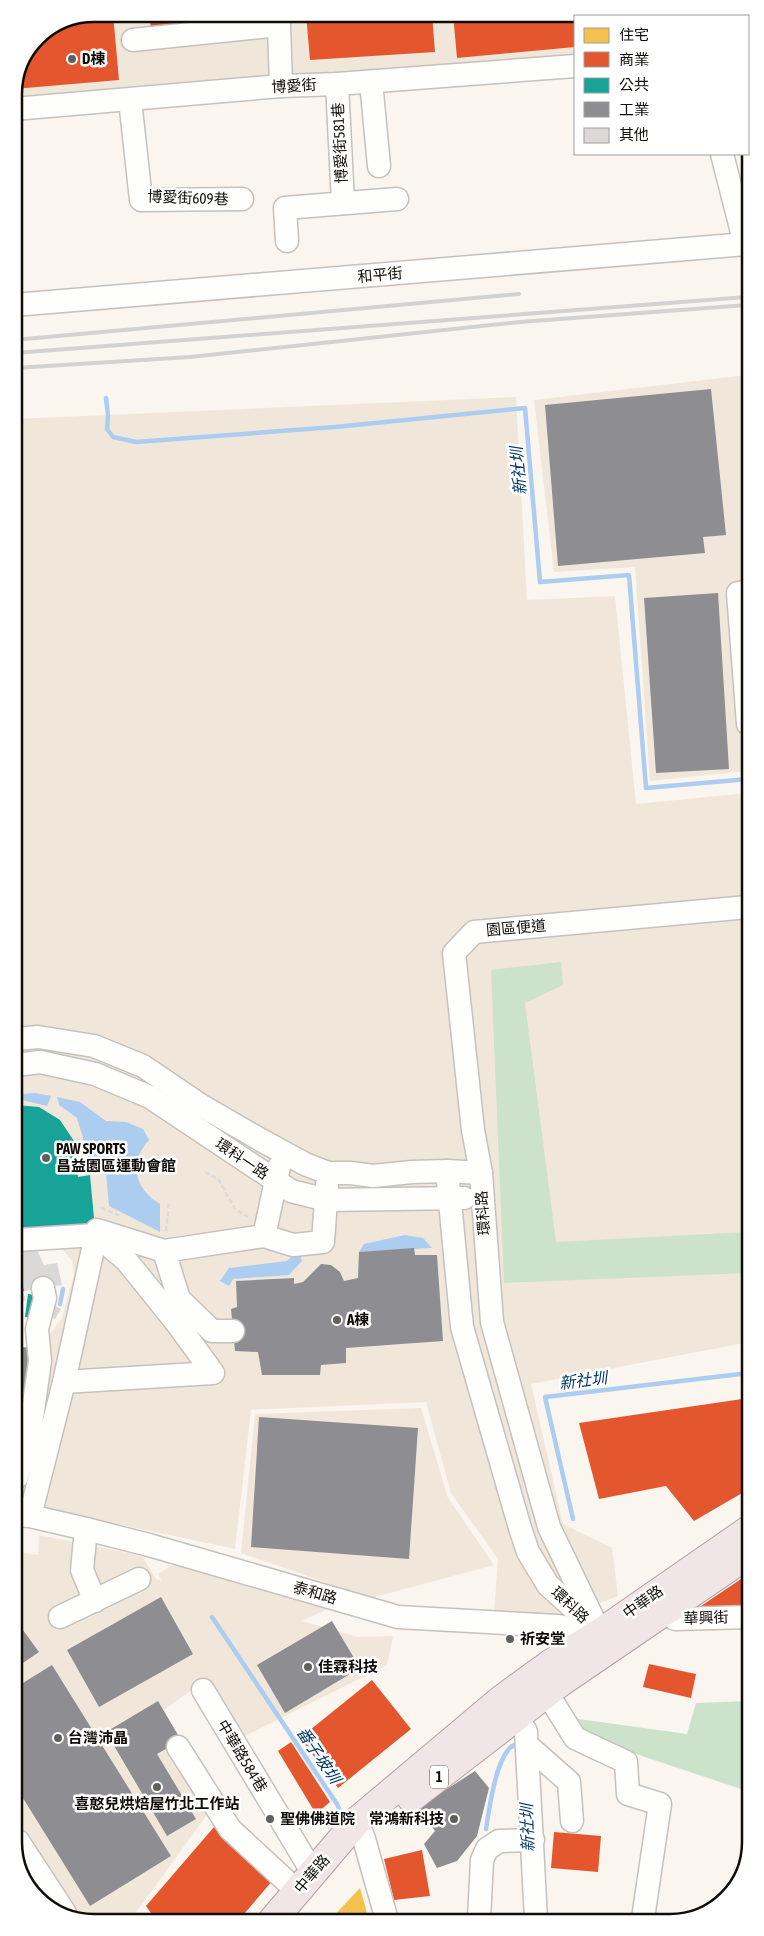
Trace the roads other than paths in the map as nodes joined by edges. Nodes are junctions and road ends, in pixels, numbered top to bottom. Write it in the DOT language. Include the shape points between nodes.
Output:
graph roads {
  1 [pos="133,40"];
  2 [pos="574,66"];
  3 [pos="371,82"];
  4 [pos="337,84"];
  5 [pos="281,86"];
  6 [pos="130,100"];
  7 [pos="23,108"];
  8 [pos="722,155"];
  9 [pos="379,166"];
  10 [pos="242,199"];
  11 [pos="397,199"];
  12 [pos="343,203"];
  13 [pos="742,229"];
  14 [pos="287,241"];
  15 [pos="742,244"];
  16 [pos="23,304"];
  17 [pos="742,593"];
  18 [pos="742,645"];
  19 [pos="742,908"];
  20 [pos="23,1038"];
  21 [pos="23,1064"];
  22 [pos="282,1152"];
  23 [pos="447,1171"];
  24 [pos="328,1173"];
  25 [pos="481,1173"];
  26 [pos="276,1181"];
  27 [pos="450,1197"];
  28 [pos="482,1198"];
  29 [pos="327,1200"];
  30 [pos="95,1232"];
  31 [pos="264,1236"];
  32 [pos="23,1239"];
  33 [pos="164,1251"];
  34 [pos="44,1288"];
  35 [pos="233,1331"];
  36 [pos="64,1382"];
  37 [pos="23,1458"];
  38 [pos="535,1481"];
  39 [pos="509,1488"];
  40 [pos="23,1516"];
  41 [pos="86,1529"];
  42 [pos="742,1534"];
  43 [pos="742,1558"];
  44 [pos="139,1579"];
  45 [pos="95,1600"];
  46 [pos="667,1608"];
  47 [pos="60,1616"];
  48 [pos="742,1617"];
  49 [pos="606,1640"];
  50 [pos="541,1684"];
  51 [pos="203,1690"];
  52 [pos="509,1708"];
  53 [pos="178,1747"];
  54 [pos="535,1753"];
  55 [pos="572,1821"];
  56 [pos="360,1830"];
  57 [pos="532,1840"];
  58 [pos="23,1851"];
  59 [pos="338,1856"];
  60 [pos="305,1882"];
  61 [pos="38,1885"];
  62 [pos="52,1900"];
  63 [pos="278,1913"];
  64 [pos="301,1913"];
  65 [pos="385,1914"];
  66 [pos="479,1914"];
  67 [pos="536,1914"];
  68 [pos="644,1914"];
  1 -- 5 [label="street" via="279,25"];
  2 -- 3 [label="street, 博愛街"];
  3 -- 4 [label="street, 博愛街"];
  3 -- 9 [label="street"];
  4 -- 5 [label="street, 博愛街"];
  4 -- 12 [label="street, 博愛街581巷"];
  5 -- 6 [label="street, 博愛街"];
  6 -- 7 [label="street, 博愛街"];
  6 -- 10 [label="street, 博愛街609巷" via="142,200"];
  8 -- 13 [label="street"];
  11 -- 12 [label="street"];
  12 -- 14 [label="street" via="286,208"];
  15 -- 16 [label="street, 和平街"];
  17 -- 18 [label="street" via="738,593"];
  19 -- 25 [label="street, 園區便道" via="474,932 454,953 473,1130"];
  20 -- 22 [label="street, 環科一路" via="38,1037 94,1046 143,1066 202,1106"];
  21 -- 26 [label="street, 環科一路" via="40,1062 95,1074 150,1097"];
  22 -- 24 [label="street, 環科一路"];
  22 -- 26 [label="street"];
  23 -- 24 [label="street, 環科一路" via="373,1176"];
  23 -- 25 [label="street, 環科一路"];
  23 -- 27 [label="street, 環科路"];
  24 -- 29 [label="street"];
  25 -- 28 [label="street, 環科路"];
  26 -- 29 [label="street, 環科一路" via="291,1191"];
  26 -- 31 [label="street"];
  27 -- 28 [label="street, 環科一路"];
  27 -- 29 [label="street, 環科一路"];
  27 -- 39 [label="street, 環科路" via="462,1327"];
  28 -- 38 [label="street, 環科路" via="492,1322"];
  29 -- 31 [label="street" via="323,1242 293,1245"];
  30 -- 32 [label="street"];
  30 -- 33 [label="street"];
  30 -- 36 [label="street"];
  30 -- 36 [label="street" via="126,1260 213,1373"];
  31 -- 33 [label="street"];
  33 -- 35 [label="street" via="180,1299 212,1331"];
  34 -- 37 [label="street" via="45,1298 37,1330 40,1361 31,1429"];
  36 -- 40 [label="street"];
  38 -- 39 [label="street"];
  38 -- 49 [label="street, 環科路" via="549,1527"];
  39 -- 49 [label="street, 環科路" via="528,1552 548,1585"];
  40 -- 41 [label="street, 泰和路"];
  41 -- 45 [label="street" via="82,1570"];
  41 -- 49 [label="street, 泰和路" via="398,1617 548,1626"];
  42 -- 49 [label="main road, 中華路 / 1"];
  43 -- 46 [label="main road, 中華路 / 1"];
  44 -- 45 [label="street"];
  45 -- 47 [label="street"];
  46 -- 48 [label="street, 華興街" via="675,1619"];
  46 -- 49 [label="main road, 中華路 / 1"];
  49 -- 50 [label="main road, 中華路 / 1"];
  50 -- 52 [label="main road, 1"];
  50 -- 68 [label="street" via="575,1738 626,1762 628,1794 660,1804"];
  51 -- 60 [label="street, 中華路584巷"];
  52 -- 54 [label="street" via="526,1732"];
  52 -- 56 [label="main road, 1"];
  53 -- 60 [label="street" via="230,1829"];
  54 -- 55 [label="street" via="569,1782"];
  54 -- 57 [label="street"];
  56 -- 59 [label="main road, 1"];
  56 -- 65 [label="street"];
  57 -- 66 [label="street" via="499,1840 486,1849 482,1860"];
  57 -- 67 [label="street"];
  58 -- 61 [label="street"];
  59 -- 60 [label="main road, 中華路 / 1"];
  59 -- 64 [label="main road, 中華路 / 1"];
  60 -- 63 [label="main road, 中華路 / 1"];
  61 -- 62 [label="street"];
}
